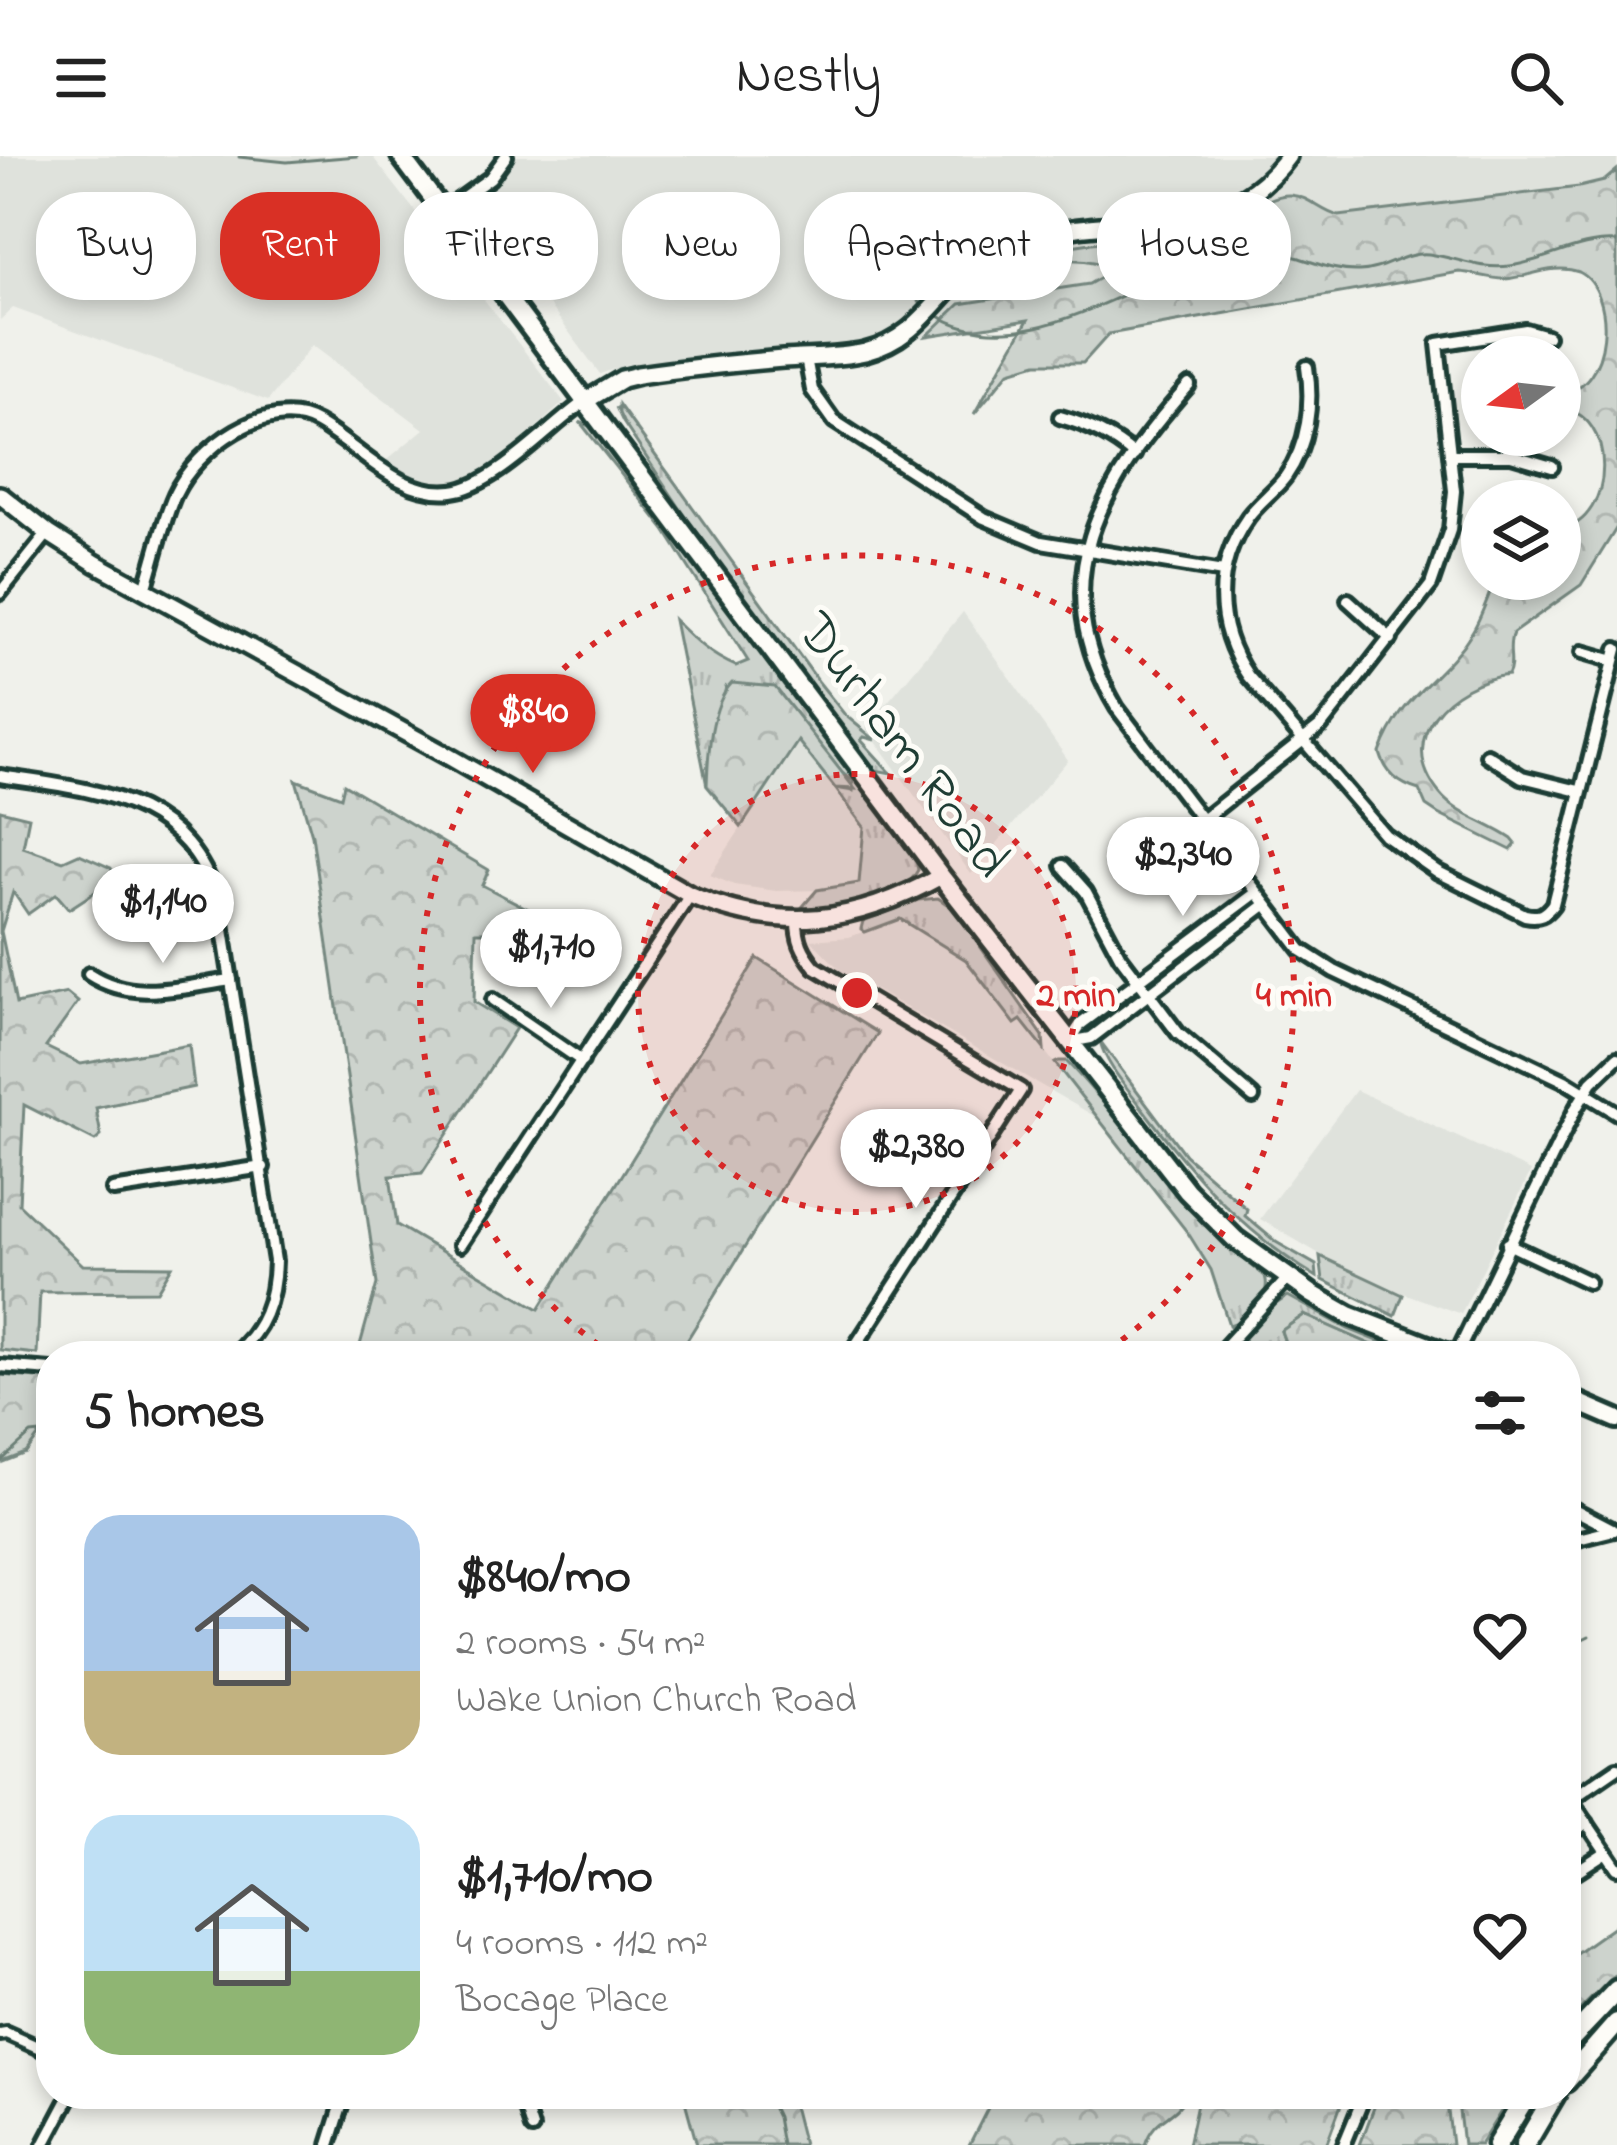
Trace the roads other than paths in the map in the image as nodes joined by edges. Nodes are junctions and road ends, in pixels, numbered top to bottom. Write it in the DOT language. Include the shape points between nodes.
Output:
graph roads {
  1 [pos="401,156"];
  2 [pos="506,156"];
  3 [pos="1288,156"];
  4 [pos="429,192"];
  5 [pos="471,192"];
  6 [pos="511,300"];
  7 [pos="1488,336"];
  8 [pos="1547,336"];
  9 [pos="1461,340"];
  10 [pos="806,358"];
  11 [pos="1307,367"];
  12 [pos="1189,386"];
  13 [pos="587,400"];
  14 [pos="1060,417"];
  15 [pos="1134,455"];
  16 [pos="1453,455"];
  17 [pos="1552,467"];
  18 [pos="0,495"];
  19 [pos="47,533"];
  20 [pos="1085,550"];
  21 [pos="1223,572"];
  22 [pos="145,590"];
  23 [pos="0,593"];
  24 [pos="1348,599"];
  25 [pos="1391,639"];
  26 [pos="1583,652"];
  27 [pos="1614,654"];
  28 [pos="1304,742"];
  29 [pos="1486,755"];
  30 [pos="0,776"];
  31 [pos="1579,790"];
  32 [pos="1201,821"];
  33 [pos="1063,866"];
  34 [pos="941,876"];
  35 [pos="1256,893"];
  36 [pos="690,895"];
  37 [pos="1265,905"];
  38 [pos="797,920"];
  39 [pos="89,974"];
  40 [pos="231,980"];
  41 [pos="1138,981"];
  42 [pos="1147,993"];
  43 [pos="493,1000"];
  44 [pos="1070,1042"];
  45 [pos="1617,1058"];
  46 [pos="582,1061"];
  47 [pos="1584,1094"];
  48 [pos="1253,1097"];
  49 [pos="1617,1113"];
  50 [pos="263,1167"];
  51 [pos="113,1190"];
  52 [pos="1508,1244"];
  53 [pos="460,1245"];
  54 [pos="1288,1278"];
  55 [pos="1588,1282"];
  56 [pos="246,1341"];
  57 [pos="859,1341"];
  58 [pos="1230,1341"];
  59 [pos="1416,1341"];
  60 [pos="1462,1341"];
  61 [pos="0,1366"];
  62 [pos="36,1369"];
  63 [pos="1581,1403"];
  64 [pos="1617,1419"];
  65 [pos="1581,1513"];
  66 [pos="1615,1530"];
  67 [pos="1581,1538"];
  68 [pos="1617,1768"];
  69 [pos="1581,1793"];
  70 [pos="1581,1816"];
  71 [pos="1587,1823"];
  72 [pos="1581,1827"];
  73 [pos="1606,1852"];
  74 [pos="1581,1868"];
  75 [pos="1617,1868"];
  76 [pos="1617,1990"];
  77 [pos="1617,2024"];
  78 [pos="1581,2028"];
  79 [pos="0,2034"];
  80 [pos="36,2047"];
  81 [pos="1581,2064"];
  82 [pos="63,2109"];
  83 [pos="340,2109"];
  84 [pos="526,2109"];
  85 [pos="1359,2109"];
  86 [pos="1519,2109"];
  87 [pos="1547,2109"];
  88 [pos="532,2128"];
  89 [pos="44,2145"];
  90 [pos="329,2145"];
  91 [pos="1344,2145"];
  92 [pos="1497,2145"];
  93 [pos="1525,2145"];
  1 -- 4 [label="main road, Durham Road"];
  2 -- 5 [label="street"];
  3 -- 10 [label="street" via="1254,195 1203,215 1051,234 1004,248 976,263 899,340"];
  6 -- 13 [label="main road, Durham Road"];
  7 -- 8 [label="street"];
  9 -- 16 [label="street" via="1438,344"];
  10 -- 13 [label="street" via="638,375"];
  10 -- 20 [label="street" via="812,390 834,421 984,518"];
  11 -- 21 [label="street" via="1310,411 1296,458 1250,514"];
  12 -- 15 [label="street"];
  13 -- 22 [label="street" via="494,473 449,491 418,488 314,421 273,414 199,460 176,492"];
  13 -- 34 [label="main road, Durham Road"];
  14 -- 15 [label="street"];
  15 -- 20 [label="street"];
  16 -- 17 [label="street" via="1511,455"];
  16 -- 25 [label="street" via="1444,552 1420,604"];
  18 -- 19 [label="street"];
  19 -- 22 [label="street"];
  19 -- 23 [label="street"];
  20 -- 21 [label="street"];
  20 -- 32 [label="street" via="1085,636 1098,676"];
  21 -- 28 [label="street" via="1232,649"];
  22 -- 36 [label="street"];
  24 -- 25 [label="street"];
  25 -- 28 [label="street"];
  26 -- 27 [label="street"];
  27 -- 31 [label="street"];
  28 -- 31 [label="street" via="1397,846 1533,917 1553,904"];
  28 -- 32 [label="street"];
  29 -- 31 [label="street" via="1522,777"];
  30 -- 40 [label="street" via="80,788 158,816 211,878"];
  32 -- 35 [label="street"];
  33 -- 41 [label="street"];
  34 -- 38 [label="street" via="876,906"];
  34 -- 44 [label="main road, Durham Road"];
  35 -- 37 [label="street"];
  35 -- 41 [label="street"];
  36 -- 38 [label="street" via="750,916"];
  36 -- 46 [label="street"];
  37 -- 42 [label="street"];
  37 -- 47 [label="street" via="1301,950 1334,971"];
  38 -- 57 [label="street" via="815,967 1021,1090"];
  39 -- 40 [label="street" via="111,988 148,992"];
  40 -- 50 [label="street"];
  41 -- 42 [label="street"];
  41 -- 44 [label="street"];
  42 -- 44 [label="street" via="1091,1037"];
  42 -- 48 [label="street" via="1178,1033"];
  43 -- 46 [label="street"];
  44 -- 54 [label="main road, Durham Road" via="1186,1191"];
  45 -- 47 [label="street"];
  46 -- 53 [label="street"];
  47 -- 49 [label="street"];
  47 -- 52 [label="street"];
  50 -- 51 [label="street"];
  50 -- 56 [label="street" via="275,1284"];
  52 -- 55 [label="street"];
  52 -- 60 [label="street"];
  54 -- 58 [label="street"];
  54 -- 59 [label="main road, Durham Road" via="1349,1315"];
  61 -- 62 [label="street"];
  63 -- 64 [label="main road"];
  65 -- 66 [label="street"];
  66 -- 67 [label="street"];
  68 -- 69 [label="street"];
  70 -- 71 [label="street"];
  71 -- 72 [label="street"];
  71 -- 73 [label="street"];
  73 -- 74 [label="street"];
  73 -- 75 [label="street"];
  76 -- 78 [label="highway"];
  77 -- 81 [label="highway"];
  79 -- 80 [label="street"];
  82 -- 89 [label="street"];
  83 -- 90 [label="street"];
  84 -- 88 [label="street"];
  85 -- 91 [label="street"];
  86 -- 92 [label="highway"];
  87 -- 93 [label="highway"];
}
